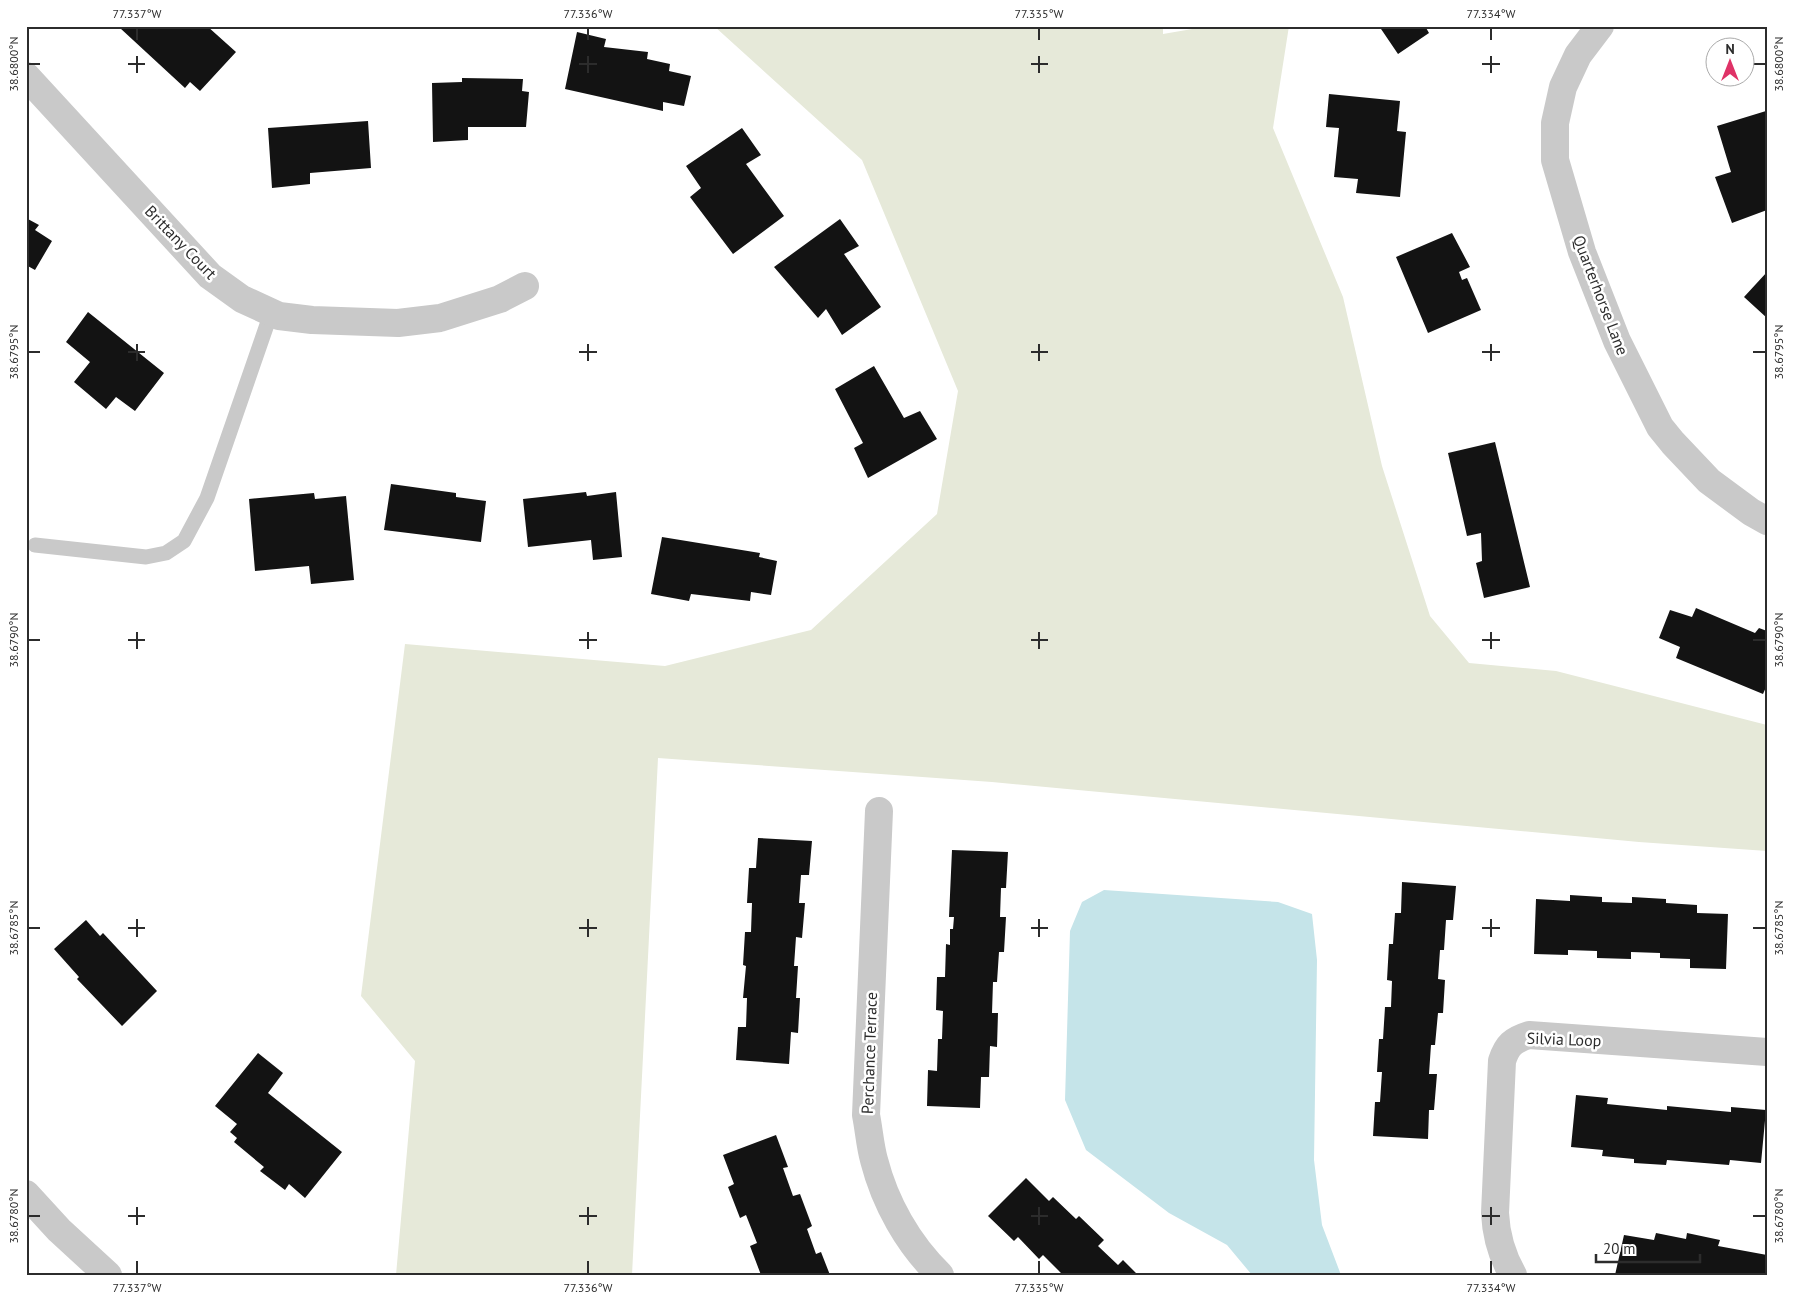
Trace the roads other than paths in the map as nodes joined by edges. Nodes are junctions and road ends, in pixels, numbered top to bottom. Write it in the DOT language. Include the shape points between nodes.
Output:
graph roads {
  1 [pos="1600,26"];
  2 [pos="26,76"];
  3 [pos="525,286"];
  4 [pos="271,313"];
  5 [pos="1767,521"];
  6 [pos="35,545"];
  7 [pos="879,811"];
  8 [pos="1767,1052"];
  9 [pos="26,1194"];
  10 [pos="108,1275"];
  11 [pos="940,1275"];
  12 [pos="1513,1275"];
  1 -- 5 [label="street, Quarterhorse Lane" via="1570,71 1555,123 1555,160 1582,252 1617,341 1660,427 1709,481"];
  2 -- 4 [label="street, Brittany Court" via="210,276 242,299"];
  3 -- 4 [label="street, Brittany Court" via="500,299 440,318 398,323 312,320"];
  4 -- 6 [label="lane" via="207,498 184,541 166,553 146,557"];
  7 -- 11 [label="street, Perchance Terrace" via="866,1115 873,1159 885,1194 905,1233"];
  8 -- 12 [label="street, Silvia Loop" via="1529,1035 1516,1039 1505,1051 1502,1061 1495,1213 1502,1252"];
  9 -- 10 [label="street"];
}
